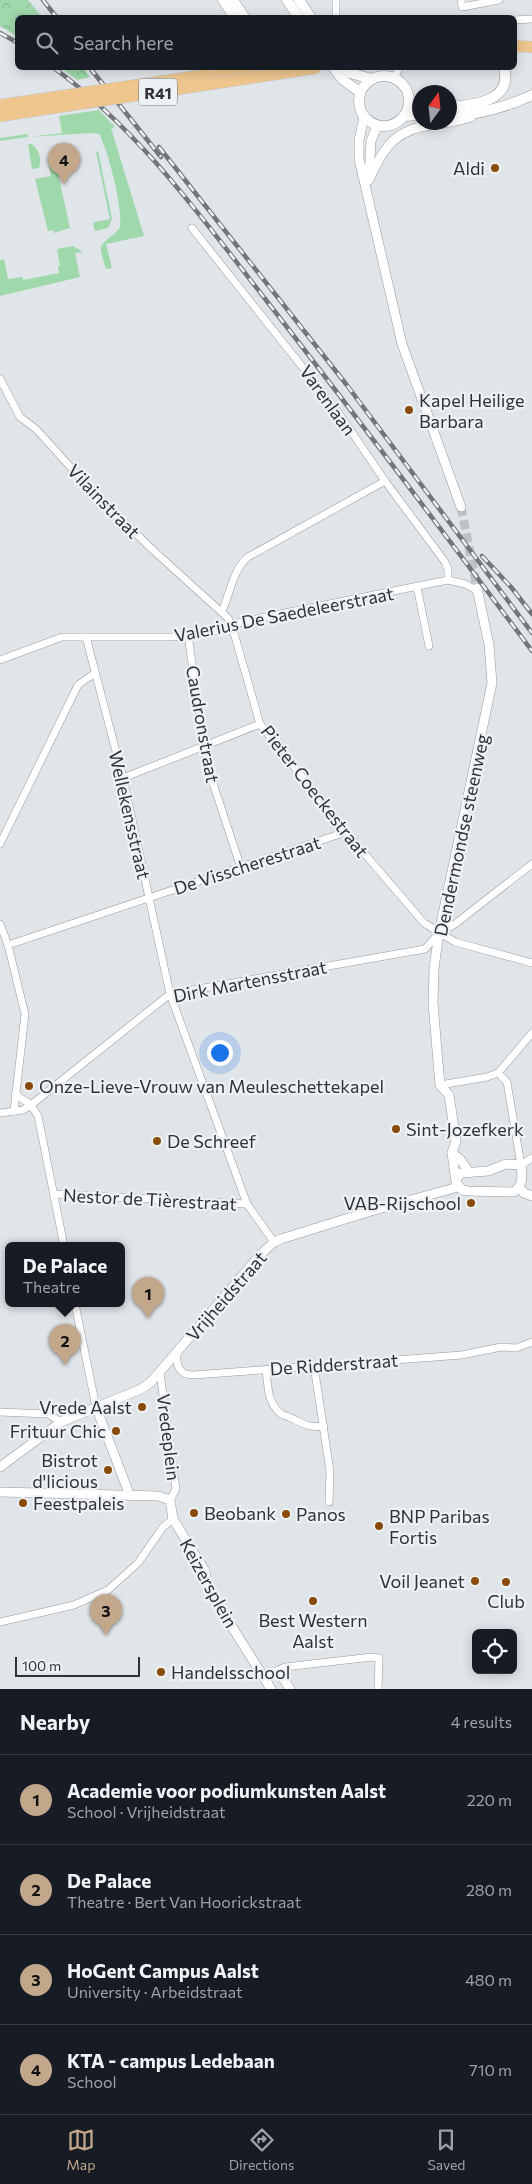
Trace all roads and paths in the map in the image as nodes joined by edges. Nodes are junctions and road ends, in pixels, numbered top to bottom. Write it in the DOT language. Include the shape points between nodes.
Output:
graph roads {
  1 [pos="223,0"];
  2 [pos="234,0"];
  3 [pos="287,0"];
  4 [pos="336,0"];
  5 [pos="461,0"];
  6 [pos="499,0"];
  7 [pos="302,1"];
  8 [pos="233,15"];
  9 [pos="243,15"];
  10 [pos="297,15"];
  11 [pos="309,15"];
  12 [pos="336,15"];
  13 [pos="517,20"];
  14 [pos="532,20"];
  15 [pos="517,39"];
  16 [pos="532,39"];
  17 [pos="517,46"];
  18 [pos="532,47"];
  19 [pos="220,70"];
  20 [pos="255,70"];
  21 [pos="303,70"];
  22 [pos="336,70"];
  23 [pos="348,70"];
  24 [pos="397,70"];
  25 [pos="504,70"];
  26 [pos="206,75"];
  27 [pos="394,78"];
  28 [pos="372,79"];
  29 [pos="360,92"];
  30 [pos="532,95"];
  31 [pos="408,97"];
  32 [pos="412,99"];
  33 [pos="0,105"];
  34 [pos="457,106"];
  35 [pos="478,114"];
  36 [pos="0,116"];
  37 [pos="404,116"];
  38 [pos="412,116"];
  39 [pos="457,116"];
  40 [pos="364,117"];
  41 [pos="377,126"];
  42 [pos="369,180"];
  43 [pos="370,202"];
  44 [pos="192,228"];
  45 [pos="0,379"];
  46 [pos="384,481"];
  47 [pos="461,507"];
  48 [pos="448,580"];
  49 [pos="417,586"];
  50 [pos="478,589"];
  51 [pos="222,611"];
  52 [pos="232,626"];
  53 [pos="188,635"];
  54 [pos="86,637"];
  55 [pos="429,646"];
  56 [pos="0,660"];
  57 [pos="95,672"];
  58 [pos="260,724"];
  59 [pos="204,747"];
  60 [pos="123,778"];
  61 [pos="346,832"];
  62 [pos="0,844"];
  63 [pos="532,864"];
  64 [pos="241,868"];
  65 [pos="149,898"];
  66 [pos="0,924"];
  67 [pos="439,933"];
  68 [pos="8,945"];
  69 [pos="532,963"];
  70 [pos="170,994"];
  71 [pos="532,1033"];
  72 [pos="498,1073"];
  73 [pos="440,1085"];
  74 [pos="15,1094"];
  75 [pos="31,1105"];
  76 [pos="14,1111"];
  77 [pos="0,1113"];
  78 [pos="452,1153"];
  79 [pos="532,1158"];
  80 [pos="521,1164"];
  81 [pos="468,1172"];
  82 [pos="457,1182"];
  83 [pos="519,1188"];
  84 [pos="53,1194"];
  85 [pos="532,1196"];
  86 [pos="246,1204"];
  87 [pos="63,1242"];
  88 [pos="274,1242"];
  89 [pos="76,1307"];
  90 [pos="532,1342"];
  91 [pos="177,1353"];
  92 [pos="314,1366"];
  93 [pos="266,1369"];
  94 [pos="160,1373"];
  95 [pos="96,1407"];
  96 [pos="0,1412"];
  97 [pos="61,1422"];
  98 [pos="324,1426"];
  99 [pos="0,1467"];
  100 [pos="0,1492"];
  101 [pos="130,1496"];
  102 [pos="170,1500"];
  103 [pos="329,1502"];
  104 [pos="173,1519"];
  105 [pos="0,1622"];
  106 [pos="269,1676"];
  107 [pos="271,1689"];
  108 [pos="290,1689"];
  109 [pos="378,1689"];
  1 -- 8 [label="main road"];
  2 -- 9 [label="main road"];
  3 -- 10 [label="main road"];
  4 -- 12 [label="street"];
  5 -- 6 [label="street" via="462,7"];
  7 -- 11 [label="main road"];
  13 -- 14 [label="street"];
  15 -- 16 [label="main road"];
  17 -- 18 [label="main road"];
  19 -- 26 [label="main road"];
  20 -- 26 [label="main road, R41"];
  21 -- 36 [label="main road, R41, bridge"];
  22 -- 29 [label="main road"];
  23 -- 28 [label="main road"];
  24 -- 27 [label="street"];
  25 -- 34 [label="main road" via="506,81 497,96"];
  26 -- 33 [label="main road, R41, bridge"];
  27 -- 28 [label="main road"];
  27 -- 31 [label="main road" via="404,86"];
  28 -- 29 [label="main road"];
  29 -- 40 [label="main road" via="359,106"];
  30 -- 35 [label="main road"];
  31 -- 32 [label="main road"];
  31 -- 37 [label="main road"];
  35 -- 39 [label="main road"];
  35 -- 42 [label="street" via="452,123 422,126 398,136 378,159"];
  37 -- 38 [label="main road"];
  37 -- 41 [label="main road" via="394,124"];
  40 -- 41 [label="main road"];
  40 -- 43 [label="street" via="358,145 364,186"];
  41 -- 42 [label="street" via="370,147"];
  42 -- 43 [label="street"];
  43 -- 47 [label="street" via="402,344"];
  44 -- 46 [label="street, Varenlaan" via="338,412"];
  45 -- 51 [label="street, Vilainstraat" via="20,417 36,429 94,493 155,552"];
  46 -- 48 [label="street, Varenlaan" via="445,562"];
  46 -- 51 [label="street" via="241,563"];
  48 -- 49 [label="street, Valerius De Saedeleerstraat"];
  48 -- 50 [label="street, Valerius De Saedeleerstraat"];
  49 -- 52 [label="street, Valerius De Saedeleerstraat"];
  49 -- 55 [label="street"];
  50 -- 67 [label="street, Dendermondse steenweg" via="489,645 492,683"];
  51 -- 52 [label="street, Vilainstraat"];
  52 -- 53 [label="street, Valerius De Saedeleerstraat"];
  52 -- 58 [label="street, Pieter Coeckestraat"];
  53 -- 54 [label="street, Valerius De Saedeleerstraat"];
  53 -- 59 [label="street, Caudronstraat"];
  54 -- 56 [label="street, Valerius De Saedeleerstraat" via="62,637"];
  54 -- 57 [label="street, Wellekensstraat"];
  57 -- 60 [label="street, Wellekensstraat"];
  57 -- 62 [label="street" via="78,685"];
  58 -- 59 [label="street"];
  58 -- 61 [label="street, Pieter Coeckestraat"];
  59 -- 60 [label="street"];
  59 -- 64 [label="street, Caudronstraat"];
  60 -- 65 [label="street, Wellekensstraat"];
  61 -- 64 [label="street, De Visscherestraat"];
  61 -- 67 [label="street, Pieter Coeckestraat" via="424,923"];
  63 -- 67 [label="street, Dirk Martensstraat"];
  64 -- 65 [label="street, De Visscherestraat"];
  65 -- 68 [label="street, De Visscherestraat"];
  65 -- 70 [label="street, Wellekensstraat"];
  66 -- 68 [label="street"];
  67 -- 69 [label="street, Pieter Coeckestraat" via="455,942"];
  67 -- 70 [label="street, Dirk Martensstraat" via="425,949"];
  67 -- 73 [label="street, Dendermondse steenweg" via="433,1003"];
  68 -- 74 [label="street" via="25,1014"];
  70 -- 75 [label="street, Dirk Martensstraat"];
  70 -- 86 [label="street, Wellekensstraat"];
  71 -- 72 [label="street"];
  72 -- 73 [label="street"];
  72 -- 80 [label="street" via="507,1082"];
  73 -- 78 [label="street" via="449,1095 456,1141"];
  74 -- 75 [label="street"];
  74 -- 76 [label="street"];
  75 -- 76 [label="street, Dirk Martensstraat"];
  75 -- 84 [label="street" via="38,1116"];
  76 -- 77 [label="street, Dirk Martensstraat"];
  78 -- 81 [label="street"];
  78 -- 82 [label="street"];
  79 -- 80 [label="street"];
  80 -- 81 [label="street"];
  80 -- 83 [label="street"];
  81 -- 82 [label="street" via="461,1173"];
  82 -- 83 [label="street" via="462,1190 468,1191 514,1192"];
  82 -- 88 [label="street, Vrijheidstraat"];
  83 -- 85 [label="street"];
  84 -- 86 [label="street, Nestor de Tièrestraat"];
  84 -- 87 [label="street"];
  86 -- 88 [label="street, Wellekensstraat"];
  88 -- 91 [label="street, Vrijheidstraat"];
  89 -- 95 [label="street"];
  90 -- 92 [label="street, De Ridderstraat" via="516,1348 462,1355"];
  91 -- 93 [label="street, De Ridderstraat" via="178,1367 189,1375"];
  91 -- 94 [label="street, Vrijheidstraat"];
  92 -- 93 [label="street, De Ridderstraat"];
  92 -- 98 [label="street"];
  93 -- 98 [label="street" via="269,1394 273,1405 282,1414 302,1425"];
  94 -- 95 [label="street, Vrijheidstraat" via="141,1389"];
  94 -- 102 [label="street, Vredeplein" via="176,1489"];
  95 -- 97 [label="street, Vrijheidstraat"];
  95 -- 101 [label="street"];
  96 -- 97 [label="street" via="48,1414"];
  97 -- 99 [label="street, Vrijheidstraat"];
  98 -- 103 [label="street" via="330,1471"];
  100 -- 101 [label="street"];
  101 -- 102 [label="street" via="158,1496"];
  102 -- 104 [label="street, Keizersplein"];
  104 -- 105 [label="street" via="163,1527 138,1563 108,1590 74,1605"];
  104 -- 106 [label="street, Keizersplein" via="205,1571 207,1587"];
  106 -- 107 [label="street, Keizersplein"];
  106 -- 108 [label="street, Keizersplein" via="280,1674"];
  106 -- 109 [label="street" via="285,1667 379,1658"];
}
